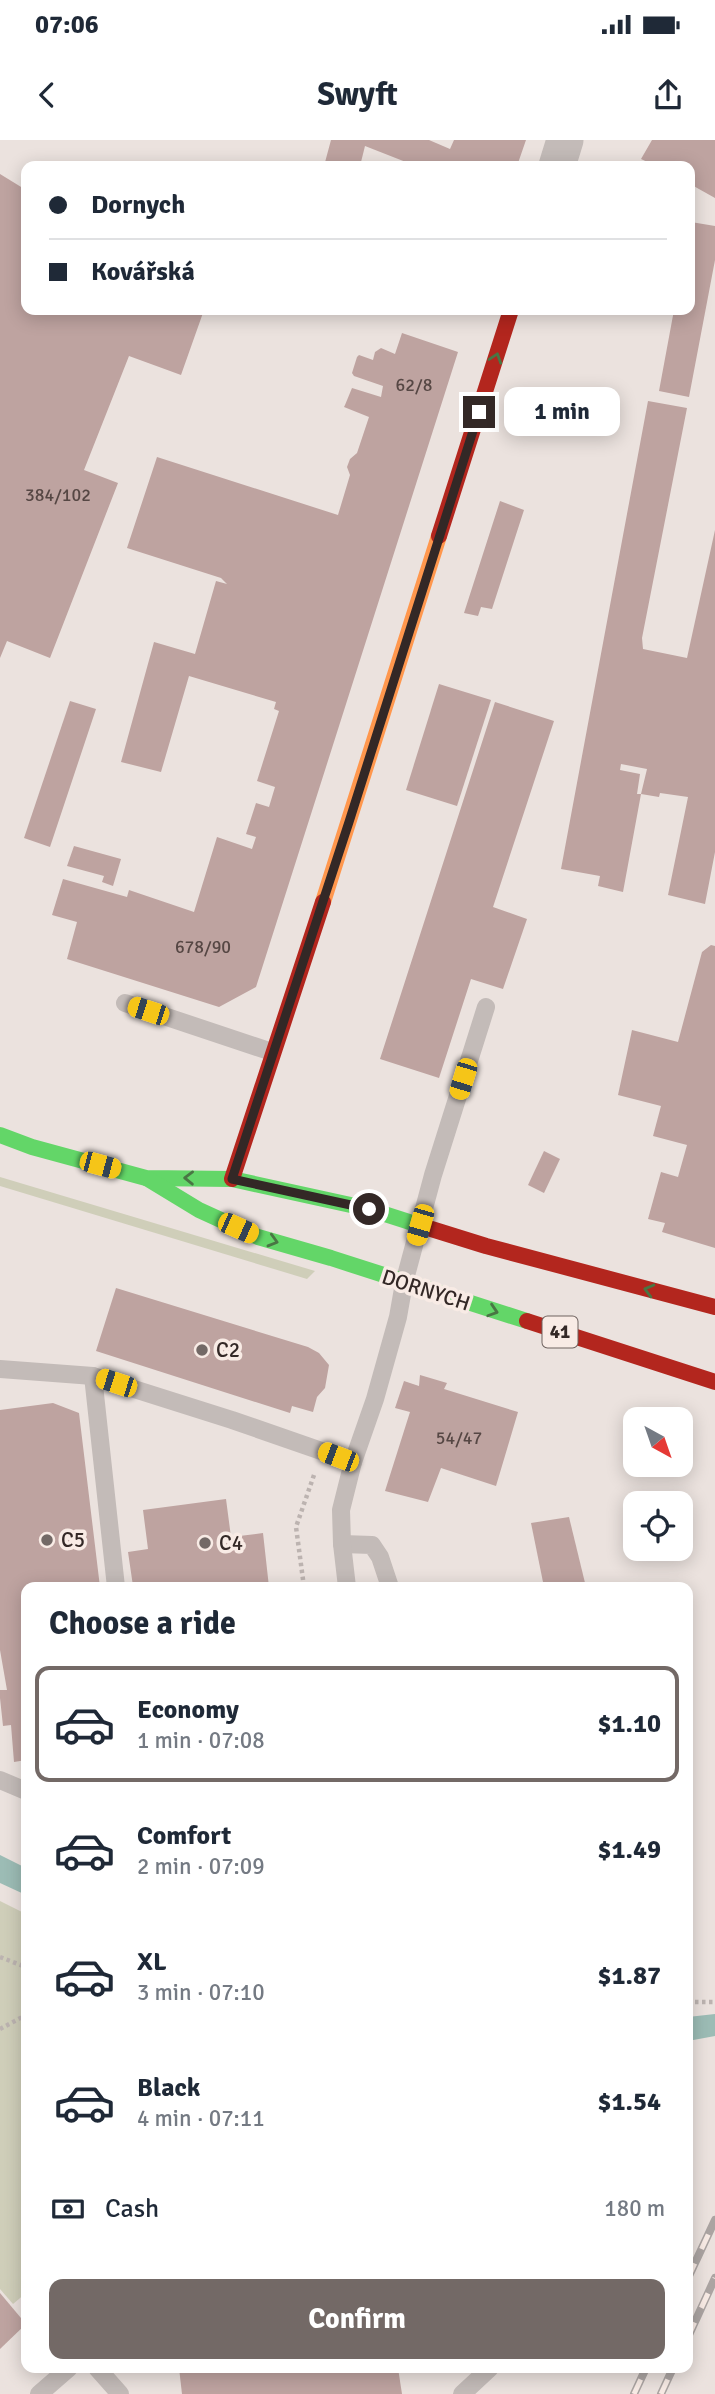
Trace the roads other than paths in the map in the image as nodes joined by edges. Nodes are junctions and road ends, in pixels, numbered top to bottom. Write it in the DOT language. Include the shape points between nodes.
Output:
graph roads {
  1 [pos="565,140"];
  2 [pos="559,161"];
  3 [pos="510,315"];
  4 [pos="125,1003"];
  5 [pos="486,1007"];
  6 [pos="272,1052"];
  7 [pos="0,1135"];
  8 [pos="146,1178"];
  9 [pos="232,1179"];
  10 [pos="420,1225"];
  11 [pos="404,1283"];
  12 [pos="715,1307"];
  13 [pos="0,1369"];
  14 [pos="93,1376"];
  15 [pos="715,1382"];
  16 [pos="353,1462"];
  17 [pos="342,1544"];
  18 [pos="115,1582"];
  19 [pos="346,1582"];
  20 [pos="388,1582"];
  21 [pos="0,1780"];
  22 [pos="21,1789"];
  23 [pos="63,2373"];
  24 [pos="101,2373"];
  25 [pos="484,2373"];
  26 [pos="40,2394"];
  27 [pos="120,2394"];
  28 [pos="462,2394"];
  1 -- 2 [label="street"];
  6 -- 3 [label="main road, one-way"];
  4 -- 6 [label="lane"];
  5 -- 10 [label="lane"];
  6 -- 9 [label="main road"];
  7 -- 8 [label="main road, DORNYCH / 41"];
  9 -- 8 [label="main road, DORNYCH / 41, one-way"];
  8 -- 11 [label="main road, DORNYCH / 41, one-way" via="199,1210 258,1237"];
  9 -- 10 [label="main road, DORNYCH / 41"];
  10 -- 11 [label="lane"];
  12 -- 10 [label="main road, DORNYCH / 41, one-way"];
  11 -- 15 [label="main road, DORNYCH / 41, one-way"];
  11 -- 16 [label="lane" via="398,1317"];
  13 -- 14 [label="lane"];
  14 -- 16 [label="lane"];
  14 -- 18 [label="lane"];
  16 -- 17 [label="lane" via="341,1510"];
  17 -- 19 [label="lane"];
  17 -- 20 [label="lane" via="372,1545"];
  21 -- 22 [label="lane"];
  23 -- 26 [label="lane"];
  24 -- 27 [label="lane"];
  25 -- 28 [label="lane"];
}
